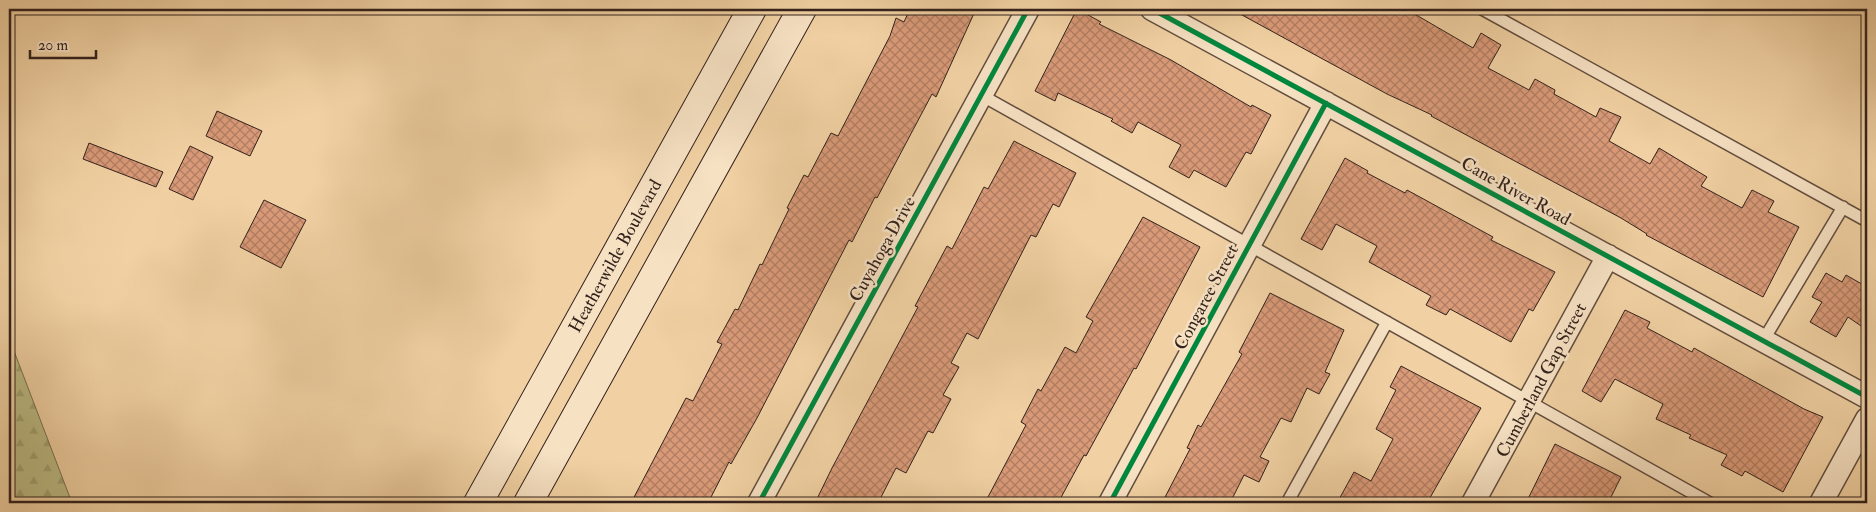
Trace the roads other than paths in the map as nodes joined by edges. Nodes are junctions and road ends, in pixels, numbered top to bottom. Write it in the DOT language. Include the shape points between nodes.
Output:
graph roads {
  1 [pos="752,9"];
  2 [pos="802,9"];
  3 [pos="1028,9"];
  4 [pos="1152,9"];
  5 [pos="1482,9"];
  6 [pos="981,95"];
  7 [pos="1326,103"];
  8 [pos="1843,207"];
  9 [pos="1867,221"];
  10 [pos="1249,245"];
  11 [pos="1608,256"];
  12 [pos="1387,322"];
  13 [pos="1763,341"];
  14 [pos="1867,397"];
  15 [pos="1529,402"];
  16 [pos="1867,419"];
  17 [pos="478,503"];
  18 [pos="528,503"];
  19 [pos="760,503"];
  20 [pos="1110,503"];
  21 [pos="1287,503"];
  22 [pos="1474,503"];
  23 [pos="1710,503"];
  24 [pos="1822,503"];
  1 -- 17 [label="main road, Heatherwilde Boulevard"];
  2 -- 18 [label="main road"];
  3 -- 6 [label="street, Cuyahoga Drive"];
  4 -- 7 [label="street, Cane River Road"];
  5 -- 8 [label="lane"];
  6 -- 10 [label="lane"];
  6 -- 19 [label="street, Cuyahoga Drive"];
  7 -- 10 [label="street, Congaree Street"];
  7 -- 11 [label="street, Cane River Road"];
  8 -- 9 [label="lane"];
  8 -- 13 [label="lane"];
  10 -- 12 [label="lane"];
  10 -- 20 [label="street, Congaree Street"];
  11 -- 13 [label="street, Cane River Road"];
  11 -- 15 [label="street, Cumberland Gap Street"];
  12 -- 15 [label="lane"];
  12 -- 21 [label="lane"];
  13 -- 14 [label="street, Cane River Road"];
  15 -- 22 [label="street, Cumberland Gap Street"];
  15 -- 23 [label="lane"];
  16 -- 24 [label="street"];
}
